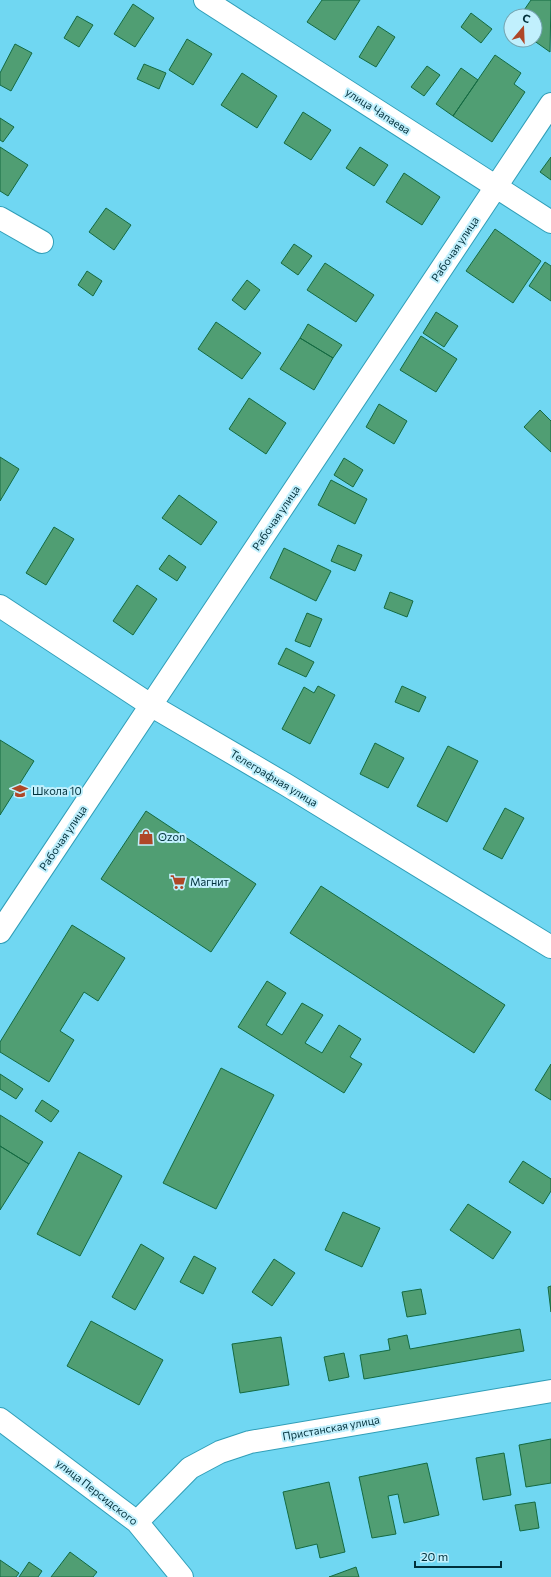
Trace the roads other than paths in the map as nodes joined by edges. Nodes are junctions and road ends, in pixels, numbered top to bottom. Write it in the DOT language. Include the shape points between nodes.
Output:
graph roads {
  1 [pos="205,0"];
  2 [pos="551,104"];
  3 [pos="496,187"];
  4 [pos="0,218"];
  5 [pos="551,222"];
  6 [pos="42,242"];
  7 [pos="0,606"];
  8 [pos="152,706"];
  9 [pos="0,932"];
  10 [pos="551,947"];
  11 [pos="551,1391"];
  12 [pos="0,1419"];
  13 [pos="137,1522"];
  14 [pos="182,1577"];
  1 -- 3 [label="street, улица Чапаева"];
  2 -- 3 [label="street, Рабочая улица"];
  3 -- 5 [label="street, улица Чапаева"];
  3 -- 8 [label="street, Рабочая улица"];
  4 -- 6 [label="street"];
  7 -- 8 [label="street, Телеграфная улица"];
  8 -- 9 [label="street, Рабочая улица"];
  8 -- 10 [label="street, Телеграфная улица"];
  11 -- 13 [label="street, Пристанская улица" via="250,1442 220,1452 190,1468"];
  12 -- 13 [label="street, улица Персидского"];
  13 -- 14 [label="street, улица Персидского"];
}
